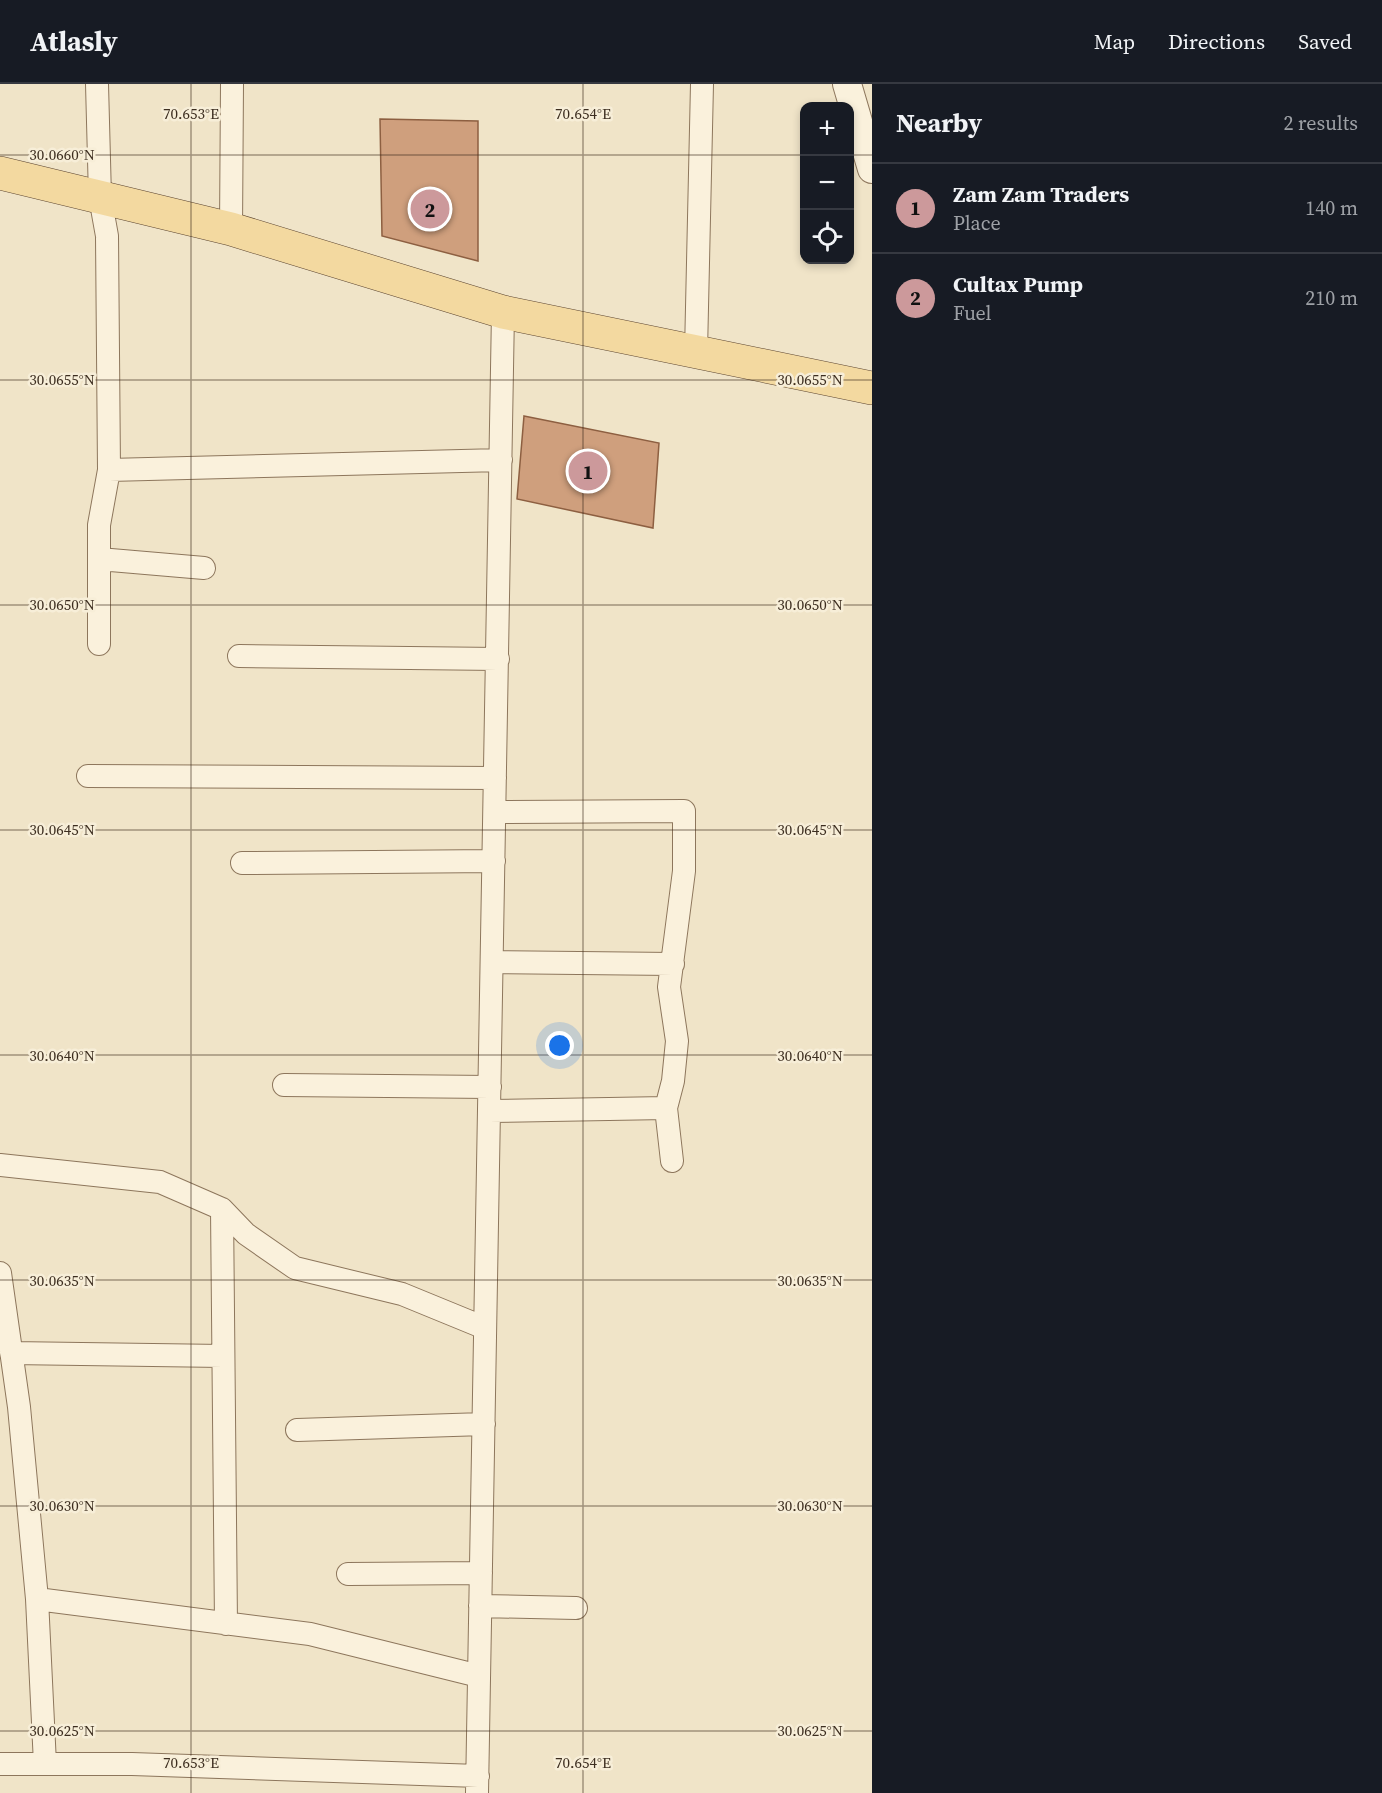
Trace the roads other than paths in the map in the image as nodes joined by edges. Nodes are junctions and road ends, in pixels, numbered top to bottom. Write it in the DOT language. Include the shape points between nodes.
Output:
graph roads {
  1 [pos="98,84"];
  2 [pos="232,84"];
  3 [pos="702,84"];
  4 [pos="847,84"];
  5 [pos="872,169"];
  6 [pos="0,173"];
  7 [pos="100,197"];
  8 [pos="231,229"];
  9 [pos="503,312"];
  10 [pos="696,352"];
  11 [pos="872,388"];
  12 [pos="501,460"];
  13 [pos="109,470"];
  14 [pos="99,559"];
  15 [pos="204,568"];
  16 [pos="99,644"];
  17 [pos="239,656"];
  18 [pos="498,659"];
  19 [pos="88,776"];
  20 [pos="495,778"];
  21 [pos="495,812"];
  22 [pos="494,861"];
  23 [pos="242,863"];
  24 [pos="492,962"];
  25 [pos="673,964"];
  26 [pos="284,1085"];
  27 [pos="490,1087"];
  28 [pos="666,1108"];
  29 [pos="489,1111"];
  30 [pos="672,1161"];
  31 [pos="0,1165"];
  32 [pos="222,1209"];
  33 [pos="0,1273"];
  34 [pos="485,1328"];
  35 [pos="7,1346"];
  36 [pos="223,1356"];
  37 [pos="484,1424"];
  38 [pos="297,1430"];
  39 [pos="481,1573"];
  40 [pos="348,1574"];
  41 [pos="37,1599"];
  42 [pos="480,1606"];
  43 [pos="576,1608"];
  44 [pos="226,1624"];
  45 [pos="479,1676"];
  46 [pos="0,1764"];
  47 [pos="45,1764"];
  48 [pos="477,1785"];
  1 -- 7 [label="street"];
  2 -- 8 [label="street"];
  3 -- 10 [label="street"];
  4 -- 5 [label="street"];
  6 -- 7 [label="main road"];
  7 -- 8 [label="main road"];
  7 -- 13 [label="street" via="107,236"];
  8 -- 9 [label="main road"];
  9 -- 10 [label="main road"];
  9 -- 12 [label="street"];
  10 -- 11 [label="main road"];
  12 -- 13 [label="street"];
  12 -- 18 [label="street"];
  13 -- 14 [label="street" via="99,525"];
  14 -- 15 [label="street"];
  14 -- 16 [label="street"];
  17 -- 18 [label="street"];
  18 -- 20 [label="street"];
  19 -- 20 [label="street"];
  20 -- 21 [label="street"];
  21 -- 22 [label="street"];
  21 -- 25 [label="street" via="684,811 684,871"];
  22 -- 23 [label="street"];
  22 -- 24 [label="street"];
  24 -- 25 [label="street"];
  24 -- 27 [label="street"];
  25 -- 28 [label="street" via="669,987 676,1041"];
  26 -- 27 [label="street"];
  27 -- 29 [label="street"];
  28 -- 29 [label="street"];
  28 -- 30 [label="street"];
  29 -- 34 [label="street"];
  31 -- 32 [label="street" via="160,1182"];
  32 -- 34 [label="street" via="246,1234 295,1268 402,1294"];
  32 -- 36 [label="street"];
  33 -- 35 [label="street"];
  34 -- 37 [label="street"];
  35 -- 36 [label="street"];
  35 -- 41 [label="street"];
  36 -- 44 [label="street"];
  37 -- 38 [label="street"];
  37 -- 39 [label="street"];
  39 -- 40 [label="street"];
  39 -- 42 [label="street"];
  41 -- 44 [label="street"];
  41 -- 47 [label="street"];
  42 -- 43 [label="street"];
  42 -- 45 [label="street"];
  44 -- 45 [label="street" via="310,1634"];
  45 -- 48 [label="street"];
  46 -- 47 [label="street"];
  47 -- 48 [label="street" via="132,1764"];
}
